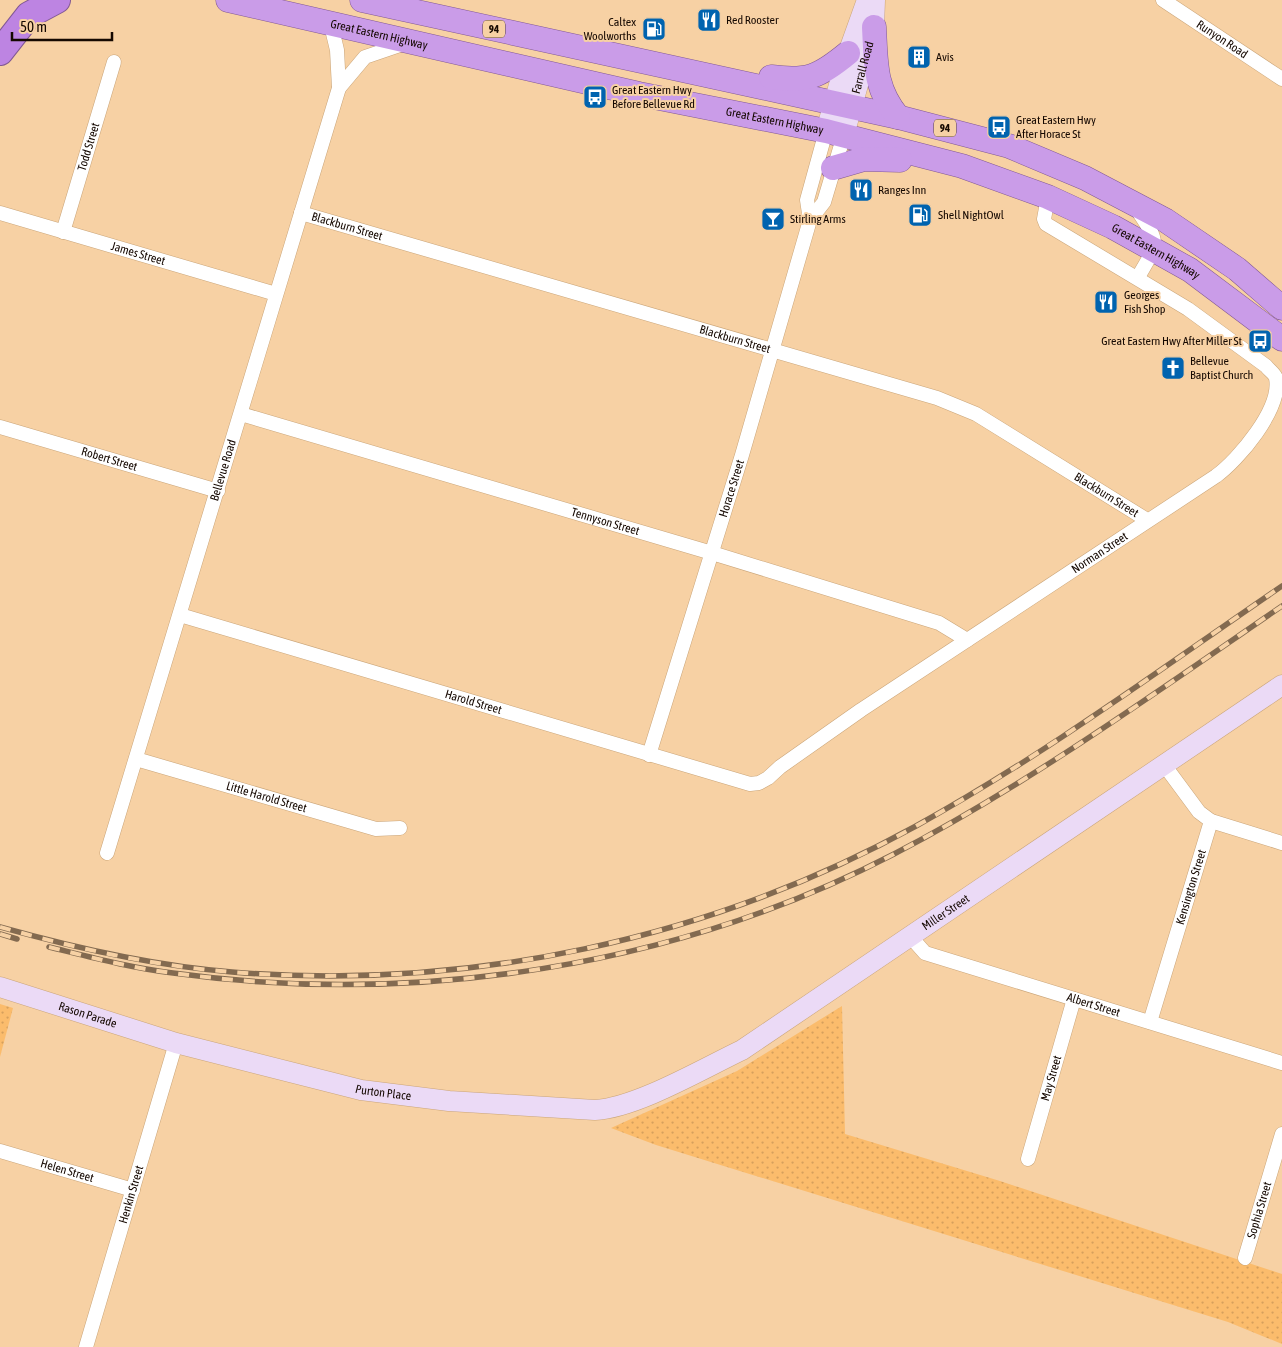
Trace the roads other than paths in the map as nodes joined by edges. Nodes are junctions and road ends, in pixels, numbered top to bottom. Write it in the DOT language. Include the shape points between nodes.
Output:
graph roads {
  1 [pos="57,0"];
  2 [pos="228,0"];
  3 [pos="362,0"];
  4 [pos="867,0"];
  5 [pos="875,0"];
  6 [pos="1164,0"];
  7 [pos="331,24"];
  8 [pos="874,27"];
  9 [pos="410,42"];
  10 [pos="0,52"];
  11 [pos="848,53"];
  12 [pos="114,62"];
  13 [pos="704,74"];
  14 [pos="1282,79"];
  15 [pos="339,88"];
  16 [pos="842,105"];
  17 [pos="898,117"];
  18 [pos="835,133"];
  19 [pos="924,156"];
  20 [pos="833,168"];
  21 [pos="1048,197"];
  22 [pos="1131,201"];
  23 [pos="0,213"];
  24 [pos="301,213"];
  25 [pos="810,220"];
  26 [pos="63,232"];
  27 [pos="1155,250"];
  28 [pos="1138,277"];
  29 [pos="276,294"];
  30 [pos="1282,308"];
  31 [pos="1282,339"];
  32 [pos="774,349"];
  33 [pos="241,414"];
  34 [pos="0,427"];
  35 [pos="218,491"];
  36 [pos="1147,520"];
  37 [pos="712,553"];
  38 [pos="180,615"];
  39 [pos="967,640"];
  40 [pos="1282,686"];
  41 [pos="649,755"];
  42 [pos="136,759"];
  43 [pos="1165,766"];
  44 [pos="768,778"];
  45 [pos="1211,821"];
  46 [pos="400,828"];
  47 [pos="1282,843"];
  48 [pos="107,853"];
  49 [pos="910,936"];
  50 [pos="0,987"];
  51 [pos="1074,999"];
  52 [pos="1150,1022"];
  53 [pos="176,1043"];
  54 [pos="1282,1063"];
  55 [pos="596,1110"];
  56 [pos="1282,1134"];
  57 [pos="0,1151"];
  58 [pos="1028,1159"];
  59 [pos="134,1190"];
  60 [pos="1245,1258"];
  61 [pos="86,1347"];
  1 -- 10 [label="highway" via="29,15"];
  2 -- 7 [label="highway, Great Eastern Highway"];
  3 -- 13 [label="highway, 94"];
  4 -- 11 [label="main road, Farrall Road"];
  5 -- 8 [label="main road, Farrall Road"];
  6 -- 14 [label="street, Runyon Road"];
  7 -- 9 [label="highway, Great Eastern Highway"];
  7 -- 15 [label="street, Bellevue Road"];
  8 -- 16 [label="main road, Farrall Road"];
  8 -- 17 [label="highway" via="879,84 885,102"];
  9 -- 15 [label="street, Bellevue Road" via="365,57"];
  9 -- 18 [label="highway, Great Eastern Highway" via="639,94"];
  11 -- 13 [label="highway" via="833,66 797,80 748,74"];
  11 -- 16 [label="main road, Farrall Road"];
  12 -- 26 [label="street, Todd Street"];
  13 -- 16 [label="highway, 94"];
  15 -- 24 [label="street, Bellevue Road"];
  16 -- 17 [label="highway, 94"];
  16 -- 18 [label="main road, Farrall Road"];
  17 -- 22 [label="highway, 94" via="1009,146 1059,165"];
  18 -- 19 [label="highway, Great Eastern Highway"];
  18 -- 20 [label="street, Horace Street"];
  18 -- 25 [label="street, Horace Street" via="807,200"];
  19 -- 20 [label="highway" via="909,161 864,159"];
  19 -- 21 [label="highway, Great Eastern Highway"];
  20 -- 25 [label="street, Horace Street" via="824,202"];
  21 -- 27 [label="highway, Great Eastern Highway"];
  21 -- 28 [label="street, Norman Street" via="1046,224"];
  22 -- 27 [label="street" via="1156,240"];
  22 -- 30 [label="highway, 94" via="1238,268"];
  23 -- 26 [label="street, James Street"];
  24 -- 29 [label="street, Bellevue Road"];
  24 -- 32 [label="street, Blackburn Street"];
  25 -- 32 [label="street, Horace Street"];
  26 -- 29 [label="street, James Street"];
  27 -- 28 [label="street"];
  27 -- 31 [label="highway, Great Eastern Highway" via="1190,270"];
  28 -- 36 [label="street, Norman Street" via="1266,366 1276,377 1278,390 1255,439 1230,465"];
  29 -- 33 [label="street, Bellevue Road"];
  32 -- 36 [label="street, Blackburn Street" via="938,398 976,414"];
  32 -- 37 [label="street, Horace Street"];
  33 -- 35 [label="street, Bellevue Road"];
  33 -- 37 [label="street, Tennyson Street"];
  34 -- 35 [label="street, Robert Street"];
  35 -- 38 [label="street, Bellevue Road"];
  36 -- 39 [label="street, Norman Street"];
  37 -- 39 [label="street, Tennyson Street" via="939,623"];
  37 -- 41 [label="street, Horace Street"];
  38 -- 41 [label="street, Harold Street"];
  38 -- 42 [label="street, Bellevue Road"];
  39 -- 44 [label="street, Norman Street" via="800,752"];
  40 -- 43 [label="main road, Miller Street"];
  41 -- 44 [label="street, Harold Street" via="750,784"];
  42 -- 46 [label="street, Little Harold Street" via="376,829"];
  42 -- 48 [label="street, Bellevue Road"];
  43 -- 45 [label="street" via="1199,812"];
  43 -- 49 [label="main road, Miller Street"];
  45 -- 47 [label="street"];
  45 -- 52 [label="street, Kensington Street"];
  49 -- 51 [label="street, Albert Street" via="925,953"];
  49 -- 55 [label="main road, Miller Street" via="742,1050 648,1095 616,1108"];
  50 -- 53 [label="main road, Rason Parade"];
  51 -- 52 [label="street, Albert Street"];
  51 -- 58 [label="street, May Street"];
  52 -- 54 [label="street, Albert Street"];
  53 -- 55 [label="main road, Purton Place" via="361,1090 449,1101"];
  53 -- 59 [label="street, Henkin Street"];
  56 -- 60 [label="street, Sophia Street"];
  57 -- 59 [label="street, Helen Street"];
  59 -- 61 [label="street, Henkin Street"];
}
